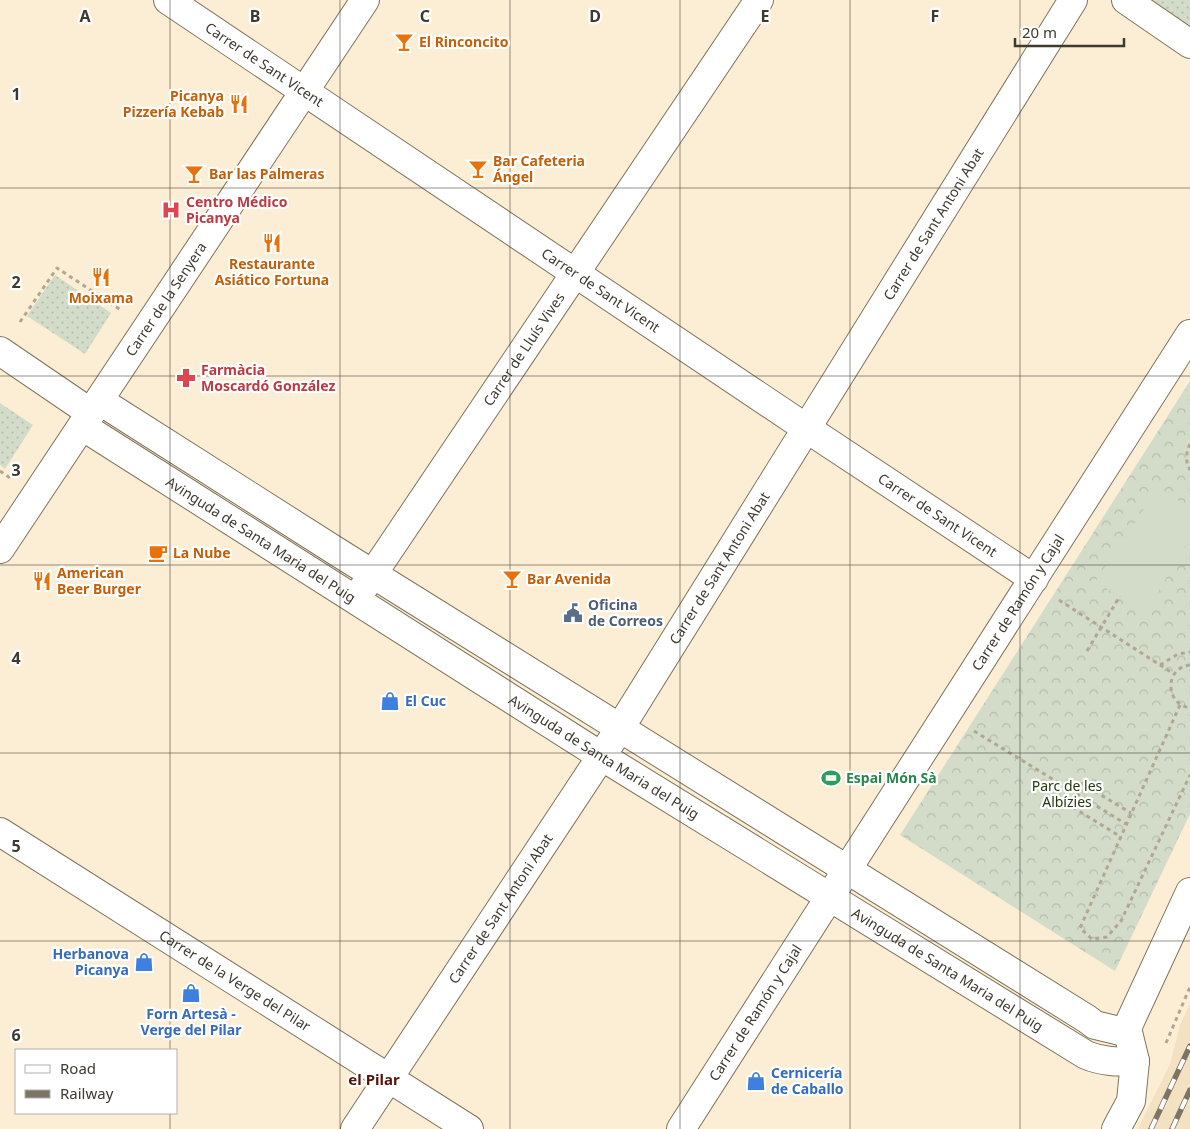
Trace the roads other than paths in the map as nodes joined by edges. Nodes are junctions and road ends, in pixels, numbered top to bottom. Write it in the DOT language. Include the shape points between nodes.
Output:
graph roads {
  1 [pos="168,0"];
  2 [pos="365,0"];
  3 [pos="759,0"];
  4 [pos="1073,0"];
  5 [pos="1126,0"];
  6 [pos="1190,44"];
  7 [pos="304,92"];
  8 [pos="575,272"];
  9 [pos="1190,334"];
  10 [pos="0,351"];
  11 [pos="91,413"];
  12 [pos="806,428"];
  13 [pos="0,549"];
  14 [pos="373,574"];
  15 [pos="1043,588"];
  16 [pos="355,599"];
  17 [pos="620,728"];
  18 [pos="601,756"];
  19 [pos="0,832"];
  20 [pos="847,871"];
  21 [pos="1190,892"];
  22 [pos="828,897"];
  23 [pos="1127,1028"];
  24 [pos="1135,1060"];
  25 [pos="388,1078"];
  26 [pos="356,1129"];
  27 [pos="469,1129"];
  28 [pos="682,1129"];
  29 [pos="1116,1129"];
  1 -- 7 [label="street, Carrer de Sant Vicent"];
  2 -- 7 [label="street, Carrer de la Senyera"];
  3 -- 8 [label="street, Carrer de Lluís Vives"];
  4 -- 12 [label="street, Carrer de Sant Antoni Abat"];
  5 -- 6 [label="street"];
  7 -- 8 [label="street, Carrer de Sant Vicent"];
  7 -- 11 [label="street, Carrer de la Senyera"];
  8 -- 12 [label="street, Carrer de Sant Vicent"];
  8 -- 14 [label="street, Carrer de Lluís Vives"];
  9 -- 15 [label="street, Carrer de Ramón y Cajal"];
  10 -- 11 [label="street"];
  11 -- 13 [label="street, Carrer de la Senyera"];
  11 -- 14 [label="street"];
  11 -- 16 [label="street, Avinguda de Santa Maria del Puig"];
  12 -- 15 [label="street, Carrer de Sant Vicent"];
  12 -- 17 [label="street, Carrer de Sant Antoni Abat"];
  14 -- 16 [label="street, Carrer de Lluís Vives"];
  14 -- 17 [label="street"];
  15 -- 20 [label="street, Carrer de Ramón y Cajal"];
  16 -- 18 [label="street, Avinguda de Santa Maria del Puig"];
  17 -- 18 [label="street, Carrer de Sant Antoni Abat"];
  17 -- 20 [label="street"];
  18 -- 22 [label="street, Avinguda de Santa Maria del Puig"];
  18 -- 25 [label="street, Carrer de Sant Antoni Abat"];
  19 -- 25 [label="street, Carrer de la Verge del Pilar"];
  20 -- 22 [label="street, Carrer de Ramón y Cajal"];
  20 -- 23 [label="street" via="1095,1025 1120,1031"];
  21 -- 23 [label="street"];
  22 -- 24 [label="street, Avinguda de Santa Maria del Puig" via="1086,1055 1116,1062"];
  22 -- 28 [label="street, Carrer de Ramón y Cajal"];
  23 -- 24 [label="street"];
  24 -- 29 [label="street" via="1132,1101"];
  25 -- 26 [label="street, Carrer de Sant Antoni Abat"];
  25 -- 27 [label="street, Carrer de la Verge del Pilar"];
}
